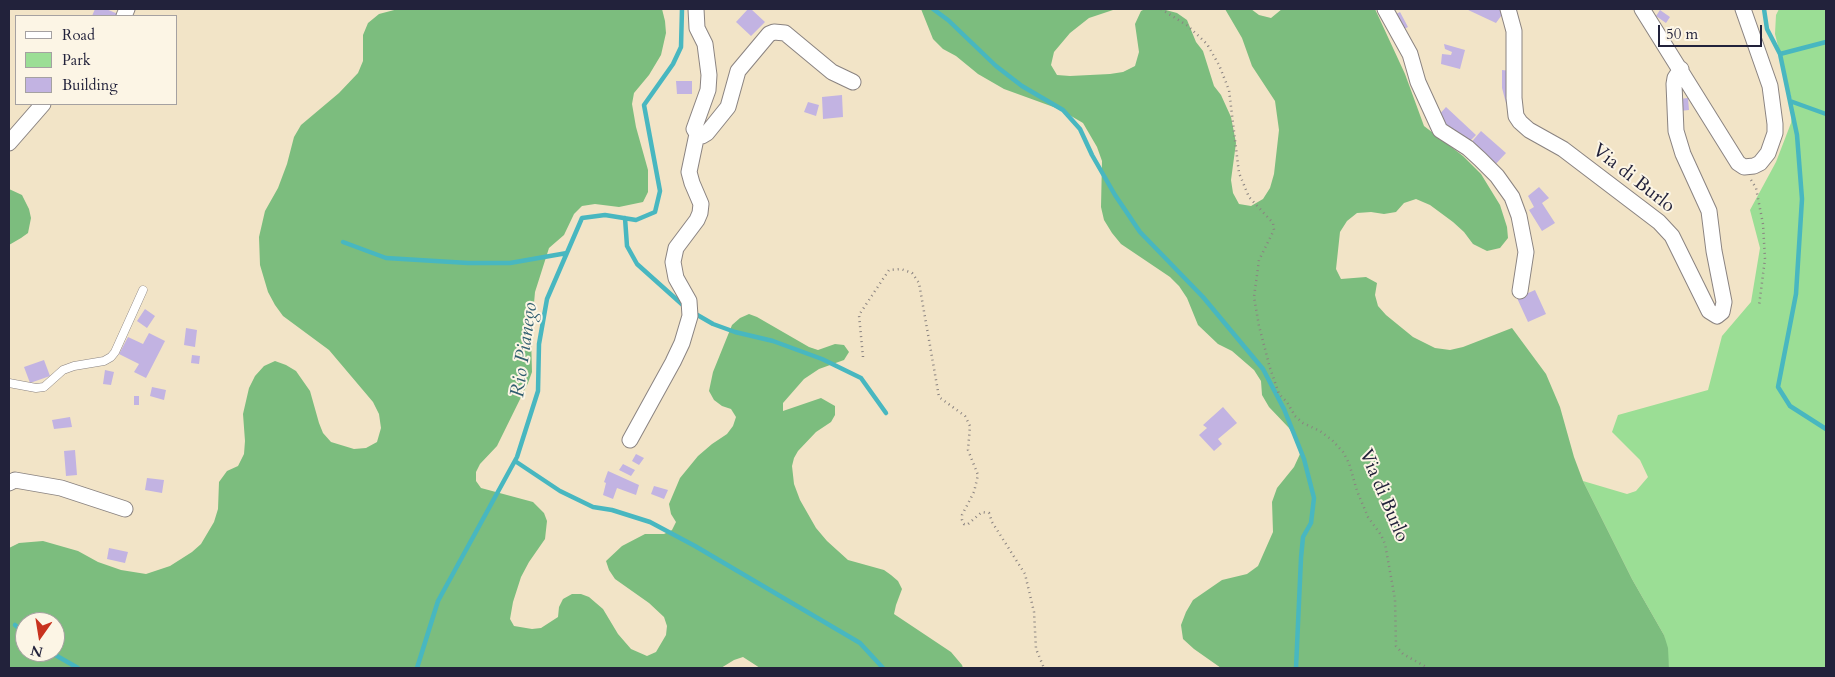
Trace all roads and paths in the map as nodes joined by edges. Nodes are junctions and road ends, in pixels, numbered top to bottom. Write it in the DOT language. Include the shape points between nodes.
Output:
graph roads {
  1 [pos="696,9"];
  2 [pos="1161,9"];
  3 [pos="1386,9"];
  4 [pos="1508,9"];
  5 [pos="1642,9"];
  6 [pos="1743,9"];
  7 [pos="1681,69"];
  8 [pos="853,82"];
  9 [pos="42,105"];
  10 [pos="697,134"];
  11 [pos="9,143"];
  12 [pos="1744,168"];
  13 [pos="143,290"];
  14 [pos="1520,291"];
  15 [pos="1759,306"];
  16 [pos="863,357"];
  17 [pos="9,383"];
  18 [pos="630,440"];
  19 [pos="9,482"];
  20 [pos="125,509"];
  21 [pos="1044,668"];
  22 [pos="1428,668"];
  1 -- 10 [label="street" via="697,28 705,44 708,75 705,102 694,129"];
  2 -- 22 [label="path, Via di Burlo" via="1188,26 1206,44 1219,64 1229,90 1238,173 1250,197 1273,223 1274,230 1259,260 1254,297 1279,394 1303,423 1332,440 1349,463 1368,517 1385,544 1395,599 1396,646"];
  3 -- 14 [label="street" via="1410,54 1418,82 1440,130 1480,159 1512,197 1526,252"];
  4 -- 7 [label="street, Via di Burlo" via="1514,31 1514,98 1520,122 1563,149 1659,222 1675,241 1709,312 1717,316 1722,312 1724,302 1709,211 1676,131 1674,84"];
  5 -- 7 [label="street"];
  6 -- 12 [label="street" via="1770,86 1775,124 1768,153 1760,163"];
  7 -- 12 [label="street"];
  8 -- 10 [label="street" via="832,72 785,33 768,34 738,70 728,107 707,133"];
  9 -- 11 [label="street"];
  10 -- 18 [label="street" via="689,172 701,204 700,213 676,248 673,262 676,278 689,301 690,316 673,362"];
  12 -- 15 [label="path" via="1756,188 1763,224 1765,258"];
  13 -- 17 [label="lane" via="110,357 63,370 44,387"];
  16 -- 21 [label="path" via="859,315 889,270 901,269 912,274 919,283 939,397 965,416 970,426 968,450 978,475 962,520 967,525 982,512 989,513 1025,574 1034,612 1036,649"];
  19 -- 20 [label="street" via="15,480 61,488"];
}
